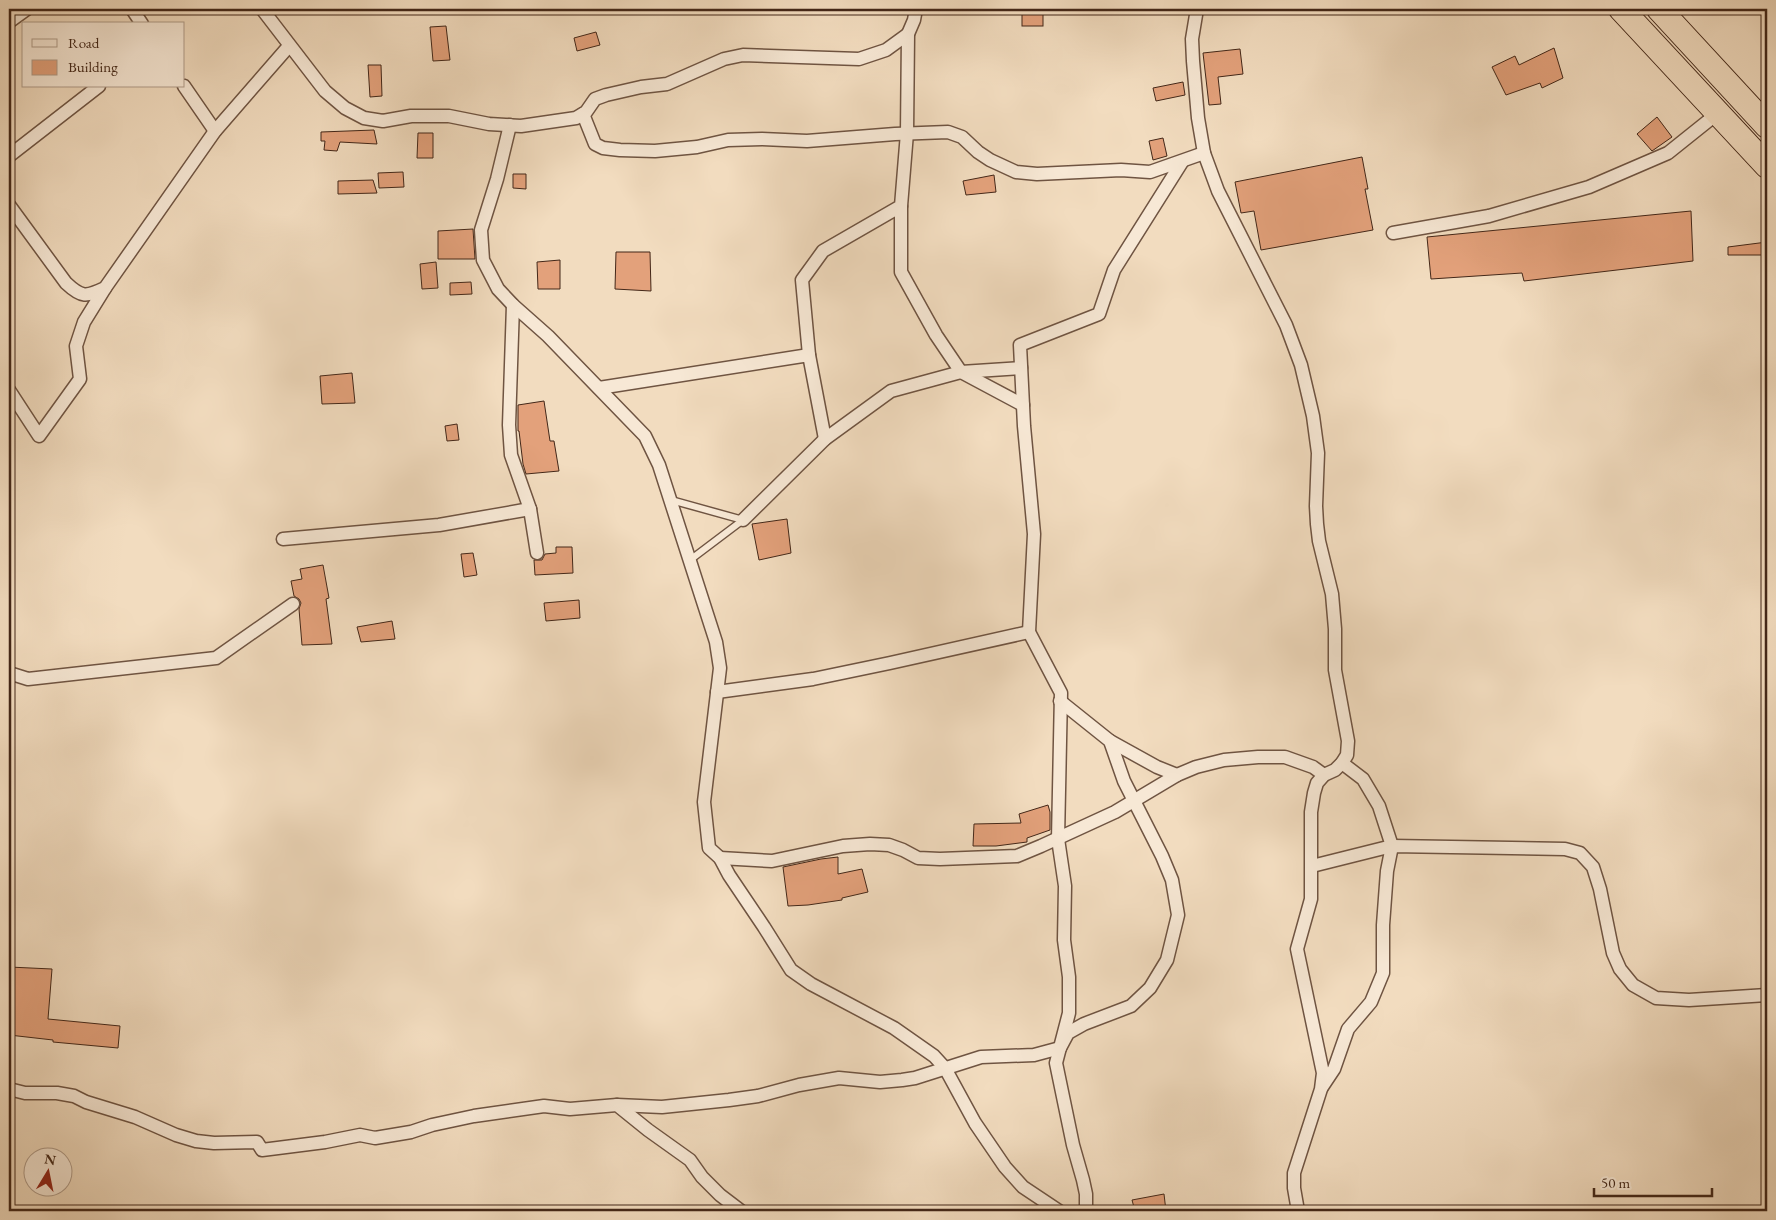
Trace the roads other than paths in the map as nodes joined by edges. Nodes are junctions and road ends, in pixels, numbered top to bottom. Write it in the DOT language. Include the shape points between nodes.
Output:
graph roads {
  1 [pos="27,9"];
  2 [pos="132,9"];
  3 [pos="262,9"];
  4 [pos="927,9"];
  5 [pos="1197,9"];
  6 [pos="1621,9"];
  7 [pos="1659,9"];
  8 [pos="915,12"];
  9 [pos="9,22"];
  10 [pos="141,22"];
  11 [pos="908,34"];
  12 [pos="289,46"];
  13 [pos="96,88"];
  14 [pos="185,88"];
  15 [pos="1718,113"];
  16 [pos="583,114"];
  17 [pos="510,125"];
  18 [pos="1767,126"];
  19 [pos="214,131"];
  20 [pos="906,133"];
  21 [pos="1204,153"];
  22 [pos="9,156"];
  23 [pos="1182,162"];
  24 [pos="1767,166"];
  25 [pos="9,205"];
  26 [pos="901,206"];
  27 [pos="1393,233"];
  28 [pos="105,288"];
  29 [pos="512,305"];
  30 [pos="809,355"];
  31 [pos="1021,368"];
  32 [pos="961,372"];
  33 [pos="599,388"];
  34 [pos="9,390"];
  35 [pos="1023,405"];
  36 [pos="825,439"];
  37 [pos="671,500"];
  38 [pos="530,509"];
  39 [pos="743,520"];
  40 [pos="283,538"];
  41 [pos="537,553"];
  42 [pos="690,560"];
  43 [pos="293,604"];
  44 [pos="1029,632"];
  45 [pos="9,673"];
  46 [pos="717,692"];
  47 [pos="1060,701"];
  48 [pos="1110,741"];
  49 [pos="1342,763"];
  50 [pos="1177,775"];
  51 [pos="1324,775"];
  52 [pos="1135,800"];
  53 [pos="1058,838"];
  54 [pos="1392,846"];
  55 [pos="720,858"];
  56 [pos="1312,866"];
  57 [pos="1767,995"];
  58 [pos="1060,1048"];
  59 [pos="945,1068"];
  60 [pos="9,1089"];
  61 [pos="1321,1089"];
  62 [pos="617,1105"];
  63 [pos="741,1211"];
  64 [pos="1059,1211"];
  65 [pos="1086,1211"];
  66 [pos="1298,1211"];
  1 -- 9 [label="street"];
  2 -- 10 [label="street"];
  3 -- 12 [label="street"];
  4 -- 8 [label="street"];
  5 -- 21 [label="street" via="1192,39 1193,61"];
  6 -- 15 [label="highway"];
  7 -- 18 [label="highway"];
  8 -- 11 [label="street"];
  11 -- 16 [label="street" via="886,50 859,59 743,55 724,59 667,84 595,99"];
  11 -- 20 [label="street"];
  12 -- 17 [label="street" via="325,92 364,118 383,121 411,116 449,116"];
  12 -- 19 [label="street"];
  13 -- 22 [label="street"];
  14 -- 19 [label="street"];
  15 -- 24 [label="highway"];
  15 -- 27 [label="street" via="1668,153 1589,187 1489,216"];
  16 -- 17 [label="street" via="576,118"];
  16 -- 20 [label="street" via="595,144 620,150 697,147 728,140 807,141"];
  17 -- 29 [label="street" via="481,230 483,260 498,289"];
  19 -- 28 [label="street"];
  20 -- 23 [label="street" via="948,132 962,137 990,160 1016,172 1150,172"];
  20 -- 26 [label="street"];
  21 -- 23 [label="street"];
  21 -- 49 [label="street" via="1218,191 1286,325 1301,365 1313,416 1318,454 1317,524 1332,594 1335,670 1348,741"];
  23 -- 31 [label="street" via="1114,270 1099,314 1020,345"];
  25 -- 28 [label="street" via="77,294 89,296"];
  26 -- 30 [label="street" via="823,251 802,280"];
  26 -- 32 [label="street" via="901,272"];
  28 -- 34 [label="street" via="84,322 76,346 80,379 39,436"];
  29 -- 33 [label="street"];
  29 -- 38 [label="street" via="509,425 512,455"];
  30 -- 33 [label="street"];
  30 -- 36 [label="street"];
  31 -- 32 [label="street"];
  31 -- 35 [label="street"];
  32 -- 35 [label="street"];
  32 -- 36 [label="street" via="891,391"];
  33 -- 37 [label="street" via="645,436"];
  35 -- 44 [label="street" via="1034,534"];
  36 -- 39 [label="street"];
  37 -- 39 [label="lane"];
  37 -- 42 [label="street"];
  38 -- 40 [label="street" via="439,525"];
  38 -- 41 [label="street"];
  39 -- 42 [label="lane"];
  42 -- 46 [label="street" via="716,642 720,668"];
  43 -- 45 [label="street" via="216,658 28,679"];
  44 -- 46 [label="street" via="813,678"];
  44 -- 47 [label="street" via="1061,693"];
  46 -- 55 [label="street" via="704,802 709,848"];
  47 -- 48 [label="street"];
  47 -- 53 [label="street"];
  48 -- 50 [label="street" via="1157,768"];
  48 -- 52 [label="street" via="1124,781"];
  49 -- 51 [label="street"];
  49 -- 54 [label="street" via="1362,779 1379,806"];
  50 -- 51 [label="street" via="1224,760 1258,757 1285,758 1312,767"];
  50 -- 52 [label="street"];
  51 -- 56 [label="street" via="1317,783 1311,812"];
  52 -- 53 [label="street"];
  52 -- 58 [label="street" via="1172,880 1178,915 1167,960 1150,988 1131,1006 1068,1033"];
  53 -- 55 [label="street" via="1017,856 918,858 903,850 870,844 842,846 772,861"];
  53 -- 58 [label="street" via="1065,886 1064,940 1069,988 1069,1013"];
  54 -- 56 [label="street"];
  54 -- 57 [label="street" via="1565,849 1580,854 1593,867 1612,953 1633,985 1656,998 1688,1000"];
  54 -- 61 [label="street" via="1383,926 1383,972 1371,1002 1348,1028 1334,1069"];
  55 -- 59 [label="street" via="791,970 911,1039"];
  56 -- 61 [label="street" via="1311,899 1297,949 1320,1054"];
  58 -- 59 [label="street" via="1034,1055 981,1057"];
  58 -- 65 [label="street" via="1056,1063 1086,1194"];
  59 -- 62 [label="street" via="915,1078 880,1082 839,1078 729,1100 662,1107"];
  59 -- 64 [label="street" via="975,1123 1005,1167 1024,1187"];
  60 -- 62 [label="street" via="74,1096 196,1141 257,1142 262,1150 360,1134 375,1138 474,1116 544,1106 570,1110"];
  61 -- 66 [label="street" via="1294,1173"];
  62 -- 63 [label="street" via="690,1160 720,1196"];
}
